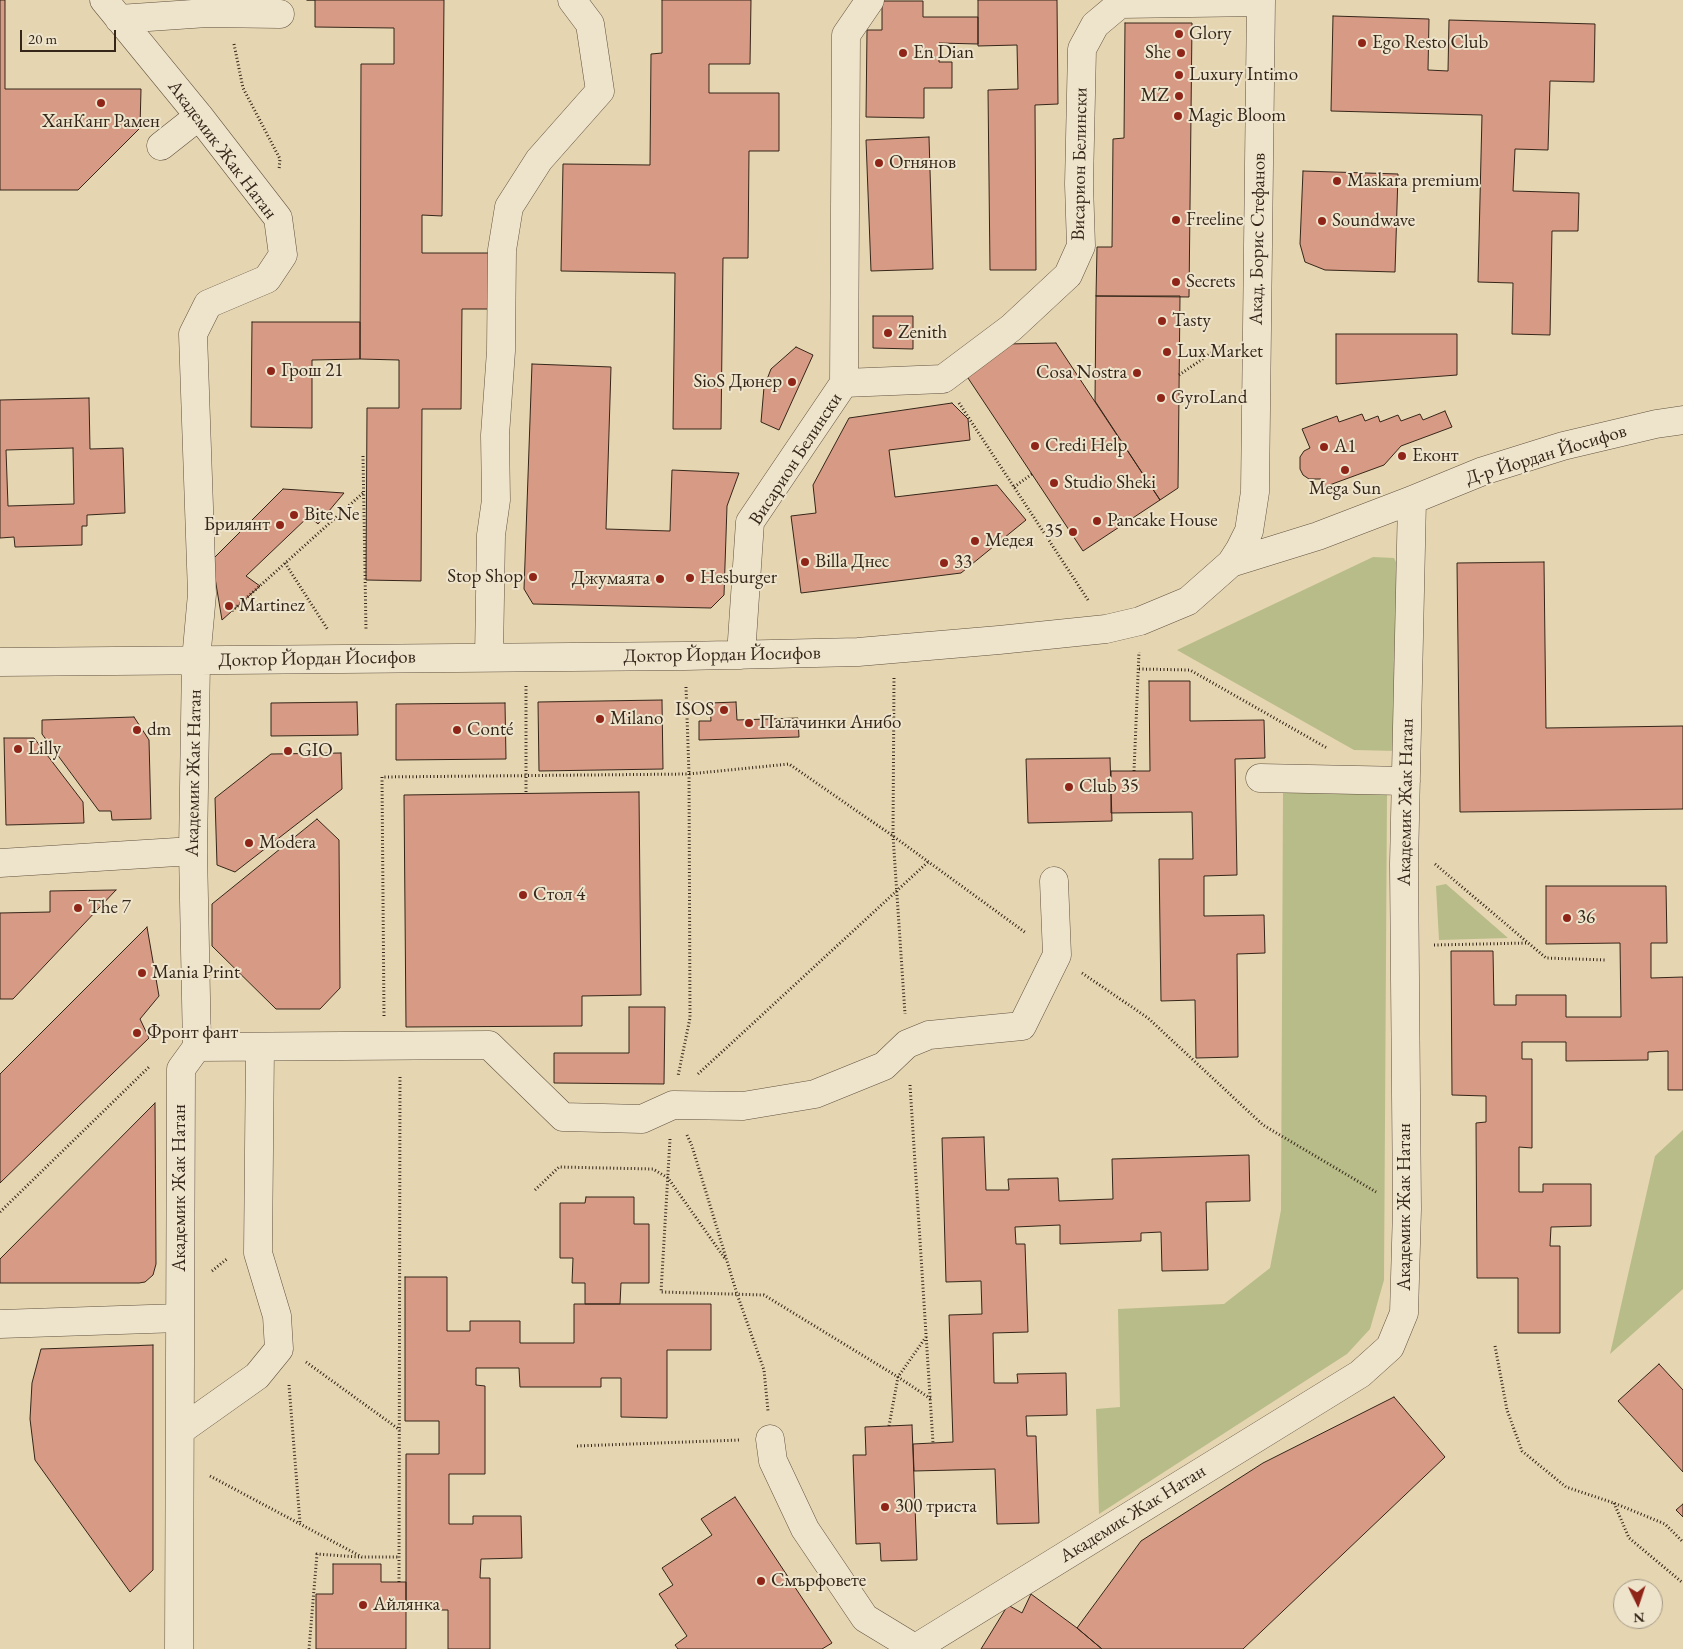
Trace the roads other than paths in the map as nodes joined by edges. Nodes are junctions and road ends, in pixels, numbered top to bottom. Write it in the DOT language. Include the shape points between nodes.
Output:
graph roads {
  1 [pos="572,0"];
  2 [pos="870,0"];
  3 [pos="1261,1"];
  4 [pos="111,9"];
  5 [pos="280,14"];
  6 [pos="199,116"];
  7 [pos="161,146"];
  8 [pos="844,383"];
  9 [pos="1683,420"];
  10 [pos="1412,500"];
  11 [pos="1231,563"];
  12 [pos="197,652"];
  13 [pos="741,655"];
  14 [pos="489,657"];
  15 [pos="0,662"];
  16 [pos="1260,778"];
  17 [pos="1406,781"];
  18 [pos="193,852"];
  19 [pos="0,863"];
  20 [pos="1054,881"];
  21 [pos="197,1047"];
  22 [pos="260,1047"];
  23 [pos="180,1318"];
  24 [pos="0,1324"];
  25 [pos="181,1430"];
  26 [pos="770,1439"];
  27 [pos="179,1649"];
  28 [pos="915,1649"];
  1 -- 14 [label="street" via="590,24 600,91 539,160 509,207 502,250"];
  2 -- 8 [label="street, Висарион Белински" via="846,35"];
  3 -- 8 [label="street, Висарион Белински" via="1120,4 1095,25 1082,49 1081,246 1068,275 1011,328 943,379"];
  3 -- 11 [label="street, Акад. Борис Стефанов" via="1255,492 1249,531"];
  4 -- 5 [label="street"];
  4 -- 6 [label="street, Академик Жак Натан"];
  6 -- 7 [label="street"];
  6 -- 12 [label="street, Академик Жак Натан" via="278,218 283,254 267,279 208,304 193,334 202,594"];
  8 -- 13 [label="street, Висарион Белински" via="750,522"];
  9 -- 10 [label="street, Д-р Йордан Йосифов" via="1563,446 1483,471"];
  10 -- 11 [label="street, Доктор Йордан Йосифов" via="1318,536"];
  10 -- 17 [label="street, Академик Жак Натан"];
  11 -- 13 [label="street, Доктор Йордан Йосифов" via="1188,601 1140,621 1106,628 858,652"];
  12 -- 14 [label="street, Доктор Йордан Йосифов" via="357,658"];
  12 -- 15 [label="street, Доктор Йордан Йосифов"];
  12 -- 18 [label="street, Академик Жак Натан"];
  13 -- 14 [label="street, Доктор Йордан Йосифов"];
  16 -- 17 [label="street"];
  17 -- 28 [label="street, Академик Жак Натан" via="1407,1209 1404,1314 1390,1347 1360,1374"];
  18 -- 19 [label="street"];
  18 -- 21 [label="street, Академик Жак Натан"];
  20 -- 22 [label="street" via="1057,955 1022,1026 928,1034 907,1044 884,1066 815,1094 743,1106 673,1105 642,1119 563,1117 489,1045"];
  21 -- 22 [label="street"];
  21 -- 23 [label="street, Академик Жак Натан" via="181,1069"];
  22 -- 25 [label="street" via="258,1253 277,1316 279,1349 257,1376"];
  23 -- 24 [label="street"];
  23 -- 25 [label="street, Академик Жак Натан"];
  25 -- 27 [label="street, Академик Жак Натан"];
  26 -- 28 [label="street" via="773,1461 805,1529 865,1618"];
}
